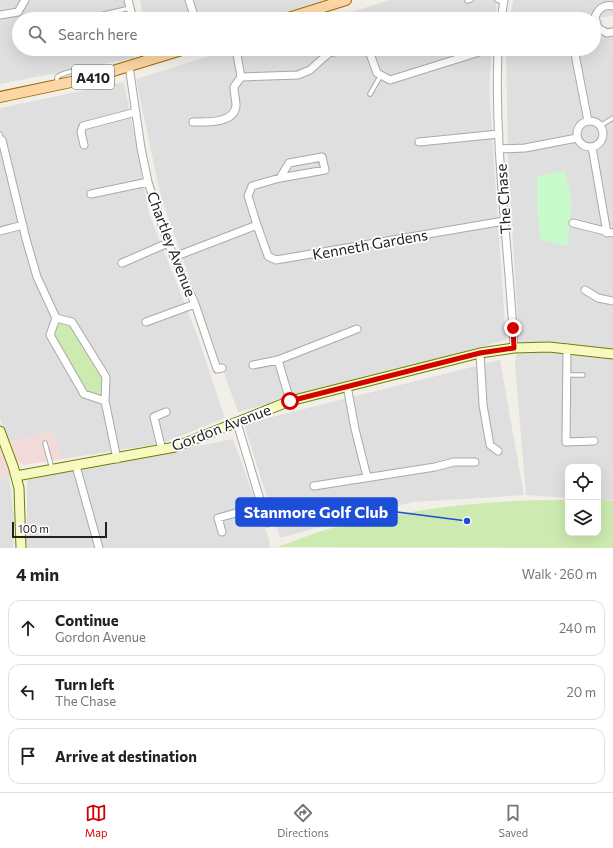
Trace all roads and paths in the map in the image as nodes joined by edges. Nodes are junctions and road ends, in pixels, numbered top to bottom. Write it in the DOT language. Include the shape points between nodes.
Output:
graph roads {
  1 [pos="25,0"];
  2 [pos="128,0"];
  3 [pos="189,0"];
  4 [pos="346,0"];
  5 [pos="502,1"];
  6 [pos="322,4"];
  7 [pos="613,6"];
  8 [pos="130,8"];
  9 [pos="18,12"];
  10 [pos="113,12"];
  11 [pos="131,12"];
  12 [pos="193,12"];
  13 [pos="302,12"];
  14 [pos="501,12"];
  15 [pos="597,12"];
  16 [pos="12,13"];
  17 [pos="0,15"];
  18 [pos="601,30"];
  19 [pos="613,32"];
  20 [pos="147,56"];
  21 [pos="162,56"];
  22 [pos="237,56"];
  23 [pos="326,56"];
  24 [pos="371,56"];
  25 [pos="467,56"];
  26 [pos="498,56"];
  27 [pos="575,56"];
  28 [pos="149,60"];
  29 [pos="129,66"];
  30 [pos="381,75"];
  31 [pos="241,77"];
  32 [pos="370,94"];
  33 [pos="0,97"];
  34 [pos="136,112"];
  35 [pos="613,118"];
  36 [pos="588,121"];
  37 [pos="193,122"];
  38 [pos="600,126"];
  39 [pos="498,134"];
  40 [pos="1,137"];
  41 [pos="577,138"];
  42 [pos="419,142"];
  43 [pos="84,145"];
  44 [pos="592,147"];
  45 [pos="499,149"];
  46 [pos="4,163"];
  47 [pos="280,178"];
  48 [pos="148,182"];
  49 [pos="91,194"];
  50 [pos="504,221"];
  51 [pos="573,223"];
  52 [pos="23,225"];
  53 [pos="257,225"];
  54 [pos="0,231"];
  55 [pos="610,233"];
  56 [pos="168,243"];
  57 [pos="174,257"];
  58 [pos="122,263"];
  59 [pos="585,290"];
  60 [pos="613,301"];
  61 [pos="195,304"];
  62 [pos="56,318"];
  63 [pos="146,322"];
  64 [pos="357,330"];
  65 [pos="514,348"];
  66 [pos="567,348"];
  67 [pos="480,353"];
  68 [pos="613,354"];
  69 [pos="278,360"];
  70 [pos="254,365"];
  71 [pos="222,368"];
  72 [pos="567,375"];
  73 [pos="583,375"];
  74 [pos="347,386"];
  75 [pos="105,401"];
  76 [pos="290,401"];
  77 [pos="166,412"];
  78 [pos="234,422"];
  79 [pos="0,432"];
  80 [pos="594,441"];
  81 [pos="45,443"];
  82 [pos="162,450"];
  83 [pos="498,451"];
  84 [pos="117,458"];
  85 [pos="475,462"];
  86 [pos="76,466"];
  87 [pos="53,470"];
  88 [pos="16,476"];
  89 [pos="367,477"];
  90 [pos="314,486"];
  91 [pos="261,506"];
  92 [pos="267,523"];
  93 [pos="222,532"];
  94 [pos="21,548"];
  95 [pos="99,548"];
  1 -- 9 [label="street"];
  2 -- 8 [label="street"];
  3 -- 12 [label="street"];
  4 -- 6 [label="main road"];
  5 -- 14 [label="street"];
  6 -- 13 [label="main road"];
  7 -- 15 [label="street" via="605,6"];
  8 -- 10 [label="lane"];
  8 -- 11 [label="street"];
  16 -- 17 [label="street"];
  18 -- 19 [label="street"];
  20 -- 28 [label="street"];
  21 -- 28 [label="main road, A410"];
  22 -- 31 [label="street"];
  23 -- 31 [label="street" via="310,70 298,75"];
  24 -- 30 [label="street" via="377,73"];
  25 -- 30 [label="street" via="390,80"];
  26 -- 39 [label="street, The Chase"];
  27 -- 36 [label="street"];
  28 -- 29 [label="main road, A410"];
  29 -- 33 [label="main road, A410" via="57,86"];
  29 -- 34 [label="street, Chartley Avenue"];
  30 -- 32 [label="lane"];
  31 -- 37 [label="street" via="234,87 236,107 230,117 216,121"];
  34 -- 43 [label="street" via="83,126 81,132"];
  34 -- 48 [label="street, Chartley Avenue"];
  35 -- 38 [label="lane"];
  36 -- 38 [label="street"];
  36 -- 41 [label="street" via="579,128"];
  38 -- 44 [label="street" via="603,131 602,140"];
  39 -- 42 [label="street"];
  39 -- 45 [label="street, The Chase"];
  40 -- 46 [label="street"];
  41 -- 44 [label="street" via="584,146"];
  41 -- 45 [label="street" via="525,148"];
  44 -- 55 [label="street"];
  45 -- 50 [label="street, The Chase"];
  46 -- 52 [label="street"];
  47 -- 47 [label="street" via="325,170 322,158 289,163"];
  47 -- 53 [label="street, Kenneth Gardens" via="252,186 248,196"];
  48 -- 49 [label="street"];
  48 -- 56 [label="street, Chartley Avenue"];
  50 -- 53 [label="street, Kenneth Gardens" via="276,260 268,256"];
  50 -- 65 [label="street, The Chase"];
  51 -- 55 [label="street"];
  52 -- 54 [label="street"];
  52 -- 62 [label="street" via="37,277"];
  53 -- 57 [label="street"];
  56 -- 57 [label="street, Chartley Avenue"];
  56 -- 58 [label="street"];
  57 -- 61 [label="street, Chartley Avenue"];
  59 -- 60 [label="street" via="598,298"];
  61 -- 63 [label="street"];
  61 -- 71 [label="street, Chartley Avenue" via="217,369"];
  62 -- 75 [label="street" via="72,322 106,377"];
  62 -- 75 [label="street" via="50,335 84,394"];
  64 -- 69 [label="street"];
  65 -- 66 [label="street, Gordon Avenue"];
  65 -- 67 [label="street, Gordon Avenue"];
  66 -- 68 [label="street, Gordon Avenue"];
  66 -- 72 [label="street"];
  67 -- 74 [label="street, Gordon Avenue"];
  67 -- 83 [label="street" via="483,405 490,445"];
  69 -- 70 [label="street"];
  69 -- 76 [label="street"];
  72 -- 73 [label="lane"];
  72 -- 80 [label="street" via="566,442"];
  74 -- 76 [label="street, Gordon Avenue"];
  74 -- 89 [label="street"];
  75 -- 84 [label="street"];
  76 -- 78 [label="street, Gordon Avenue"];
  77 -- 82 [label="street" via="154,417"];
  78 -- 82 [label="street, Gordon Avenue"];
  78 -- 91 [label="street" via="238,426"];
  79 -- 88 [label="street"];
  81 -- 87 [label="lane"];
  82 -- 84 [label="street, Gordon Avenue"];
  84 -- 86 [label="street, Gordon Avenue"];
  85 -- 89 [label="street" via="454,462"];
  86 -- 87 [label="street, Gordon Avenue"];
  86 -- 95 [label="street"];
  87 -- 88 [label="street, Gordon Avenue"];
  88 -- 94 [label="street" via="20,499"];
  89 -- 90 [label="street"];
  91 -- 92 [label="street"];
  91 -- 93 [label="street" via="218,518"];
}
